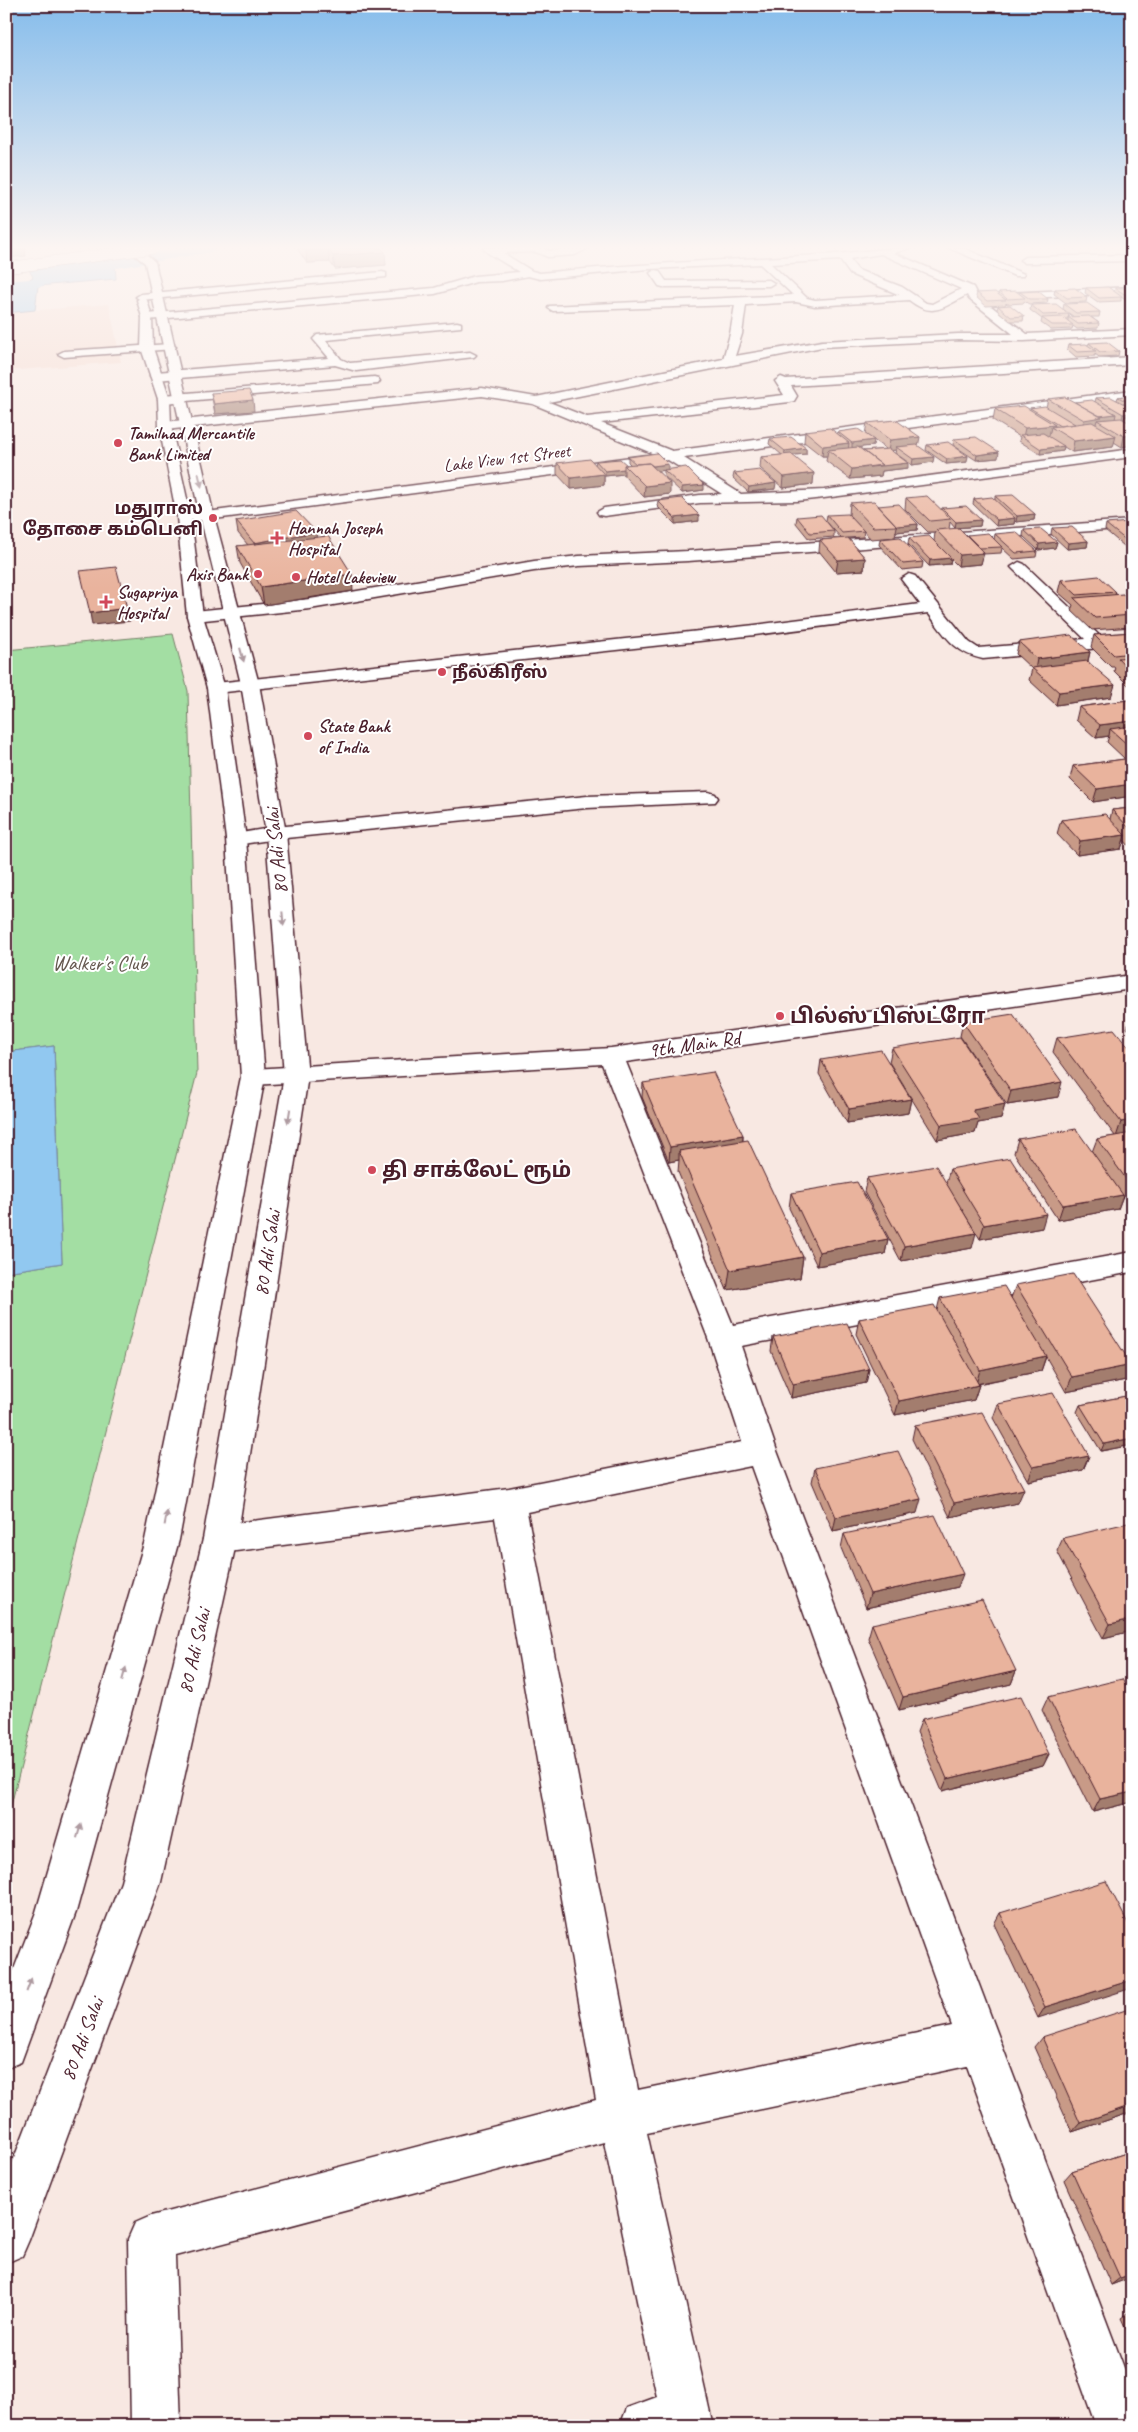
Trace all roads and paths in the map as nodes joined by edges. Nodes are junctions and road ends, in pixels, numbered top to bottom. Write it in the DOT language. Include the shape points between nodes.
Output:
graph roads {
  1 [pos="162,361"];
  2 [pos="335,361"];
  3 [pos="338,361"];
  4 [pos="408,361"];
  5 [pos="726,361"];
  6 [pos="760,361"];
  7 [pos="1124,361"];
  8 [pos="374,381"];
  9 [pos="783,383"];
  10 [pos="1132,394"];
  11 [pos="170,399"];
  12 [pos="536,401"];
  13 [pos="586,421"];
  14 [pos="1132,453"];
  15 [pos="670,456"];
  16 [pos="738,498"];
  17 [pos="604,512"];
  18 [pos="195,517"];
  19 [pos="1132,524"];
  20 [pos="1019,568"];
  21 [pos="909,579"];
  22 [pos="933,607"];
  23 [pos="230,614"];
  24 [pos="195,616"];
  25 [pos="1132,640"];
  26 [pos="1098,643"];
  27 [pos="250,684"];
  28 [pos="216,688"];
  29 [pos="708,798"];
  30 [pos="276,833"];
  31 [pos="236,839"];
  32 [pos="1132,982"];
  33 [pos="611,1056"];
  34 [pos="296,1076"];
  35 [pos="253,1077"];
  36 [pos="1132,1262"];
  37 [pos="723,1338"];
  38 [pos="761,1451"];
  39 [pos="509,1502"];
  40 [pos="220,1539"];
  41 [pos="981,2042"];
  42 [pos="6,2048"];
  43 [pos="621,2116"];
  44 [pos="6,2240"];
  45 [pos="673,2421"];
  46 [pos="156,2426"];
  47 [pos="1121,2426"];
  1 -- 11 [label="street, 80 Adi Salai"];
  2 -- 11 [label="street"];
  3 -- 4 [label="street" via="356,367"];
  5 -- 12 [label="street"];
  6 -- 9 [label="street"];
  7 -- 9 [label="street"];
  8 -- 11 [label="street"];
  9 -- 13 [label="street" via="790,398"];
  10 -- 15 [label="street, Lake View 1st Street"];
  11 -- 12 [label="street" via="327,410 482,392"];
  11 -- 18 [label="street, 80 Adi Salai"];
  12 -- 13 [label="street"];
  13 -- 15 [label="street"];
  14 -- 16 [label="street" via="824,494"];
  15 -- 16 [label="street"];
  15 -- 18 [label="street, Lake View 1st Street"];
  16 -- 17 [label="street" via="700,499"];
  18 -- 23 [label="street, 80 Adi Salai"];
  18 -- 24 [label="street, 80 Adi Salai"];
  19 -- 23 [label="street" via="579,561"];
  20 -- 26 [label="street"];
  21 -- 22 [label="street"];
  22 -- 26 [label="street" via="963,646 973,652 983,654"];
  22 -- 27 [label="street" via="755,630"];
  23 -- 24 [label="street"];
  23 -- 27 [label="street, 80 Adi Salai, one-way"];
  24 -- 28 [label="street, 80 Adi Salai"];
  25 -- 26 [label="street"];
  27 -- 28 [label="street"];
  27 -- 30 [label="street, 80 Adi Salai"];
  28 -- 31 [label="street, 80 Adi Salai"];
  29 -- 30 [label="street" via="587,802"];
  30 -- 31 [label="street"];
  30 -- 34 [label="street, 80 Adi Salai, one-way"];
  31 -- 35 [label="street, 80 Adi Salai"];
  32 -- 33 [label="street, 9th Main Rd"];
  33 -- 34 [label="street, 9th Main Rd"];
  33 -- 37 [label="street"];
  34 -- 35 [label="street, 9th Main Rd"];
  34 -- 40 [label="street, 80 Adi Salai, one-way"];
  42 -- 35 [label="street, 80 Adi Salai, one-way" via="56,1912 162,1540"];
  36 -- 37 [label="street"];
  37 -- 38 [label="street"];
  38 -- 39 [label="street"];
  38 -- 41 [label="street"];
  39 -- 40 [label="street"];
  39 -- 43 [label="street"];
  40 -- 44 [label="street, 80 Adi Salai" via="141,1882"];
  41 -- 43 [label="street"];
  41 -- 47 [label="street"];
  43 -- 45 [label="street"];
  43 -- 46 [label="street" via="151,2239"];
}
